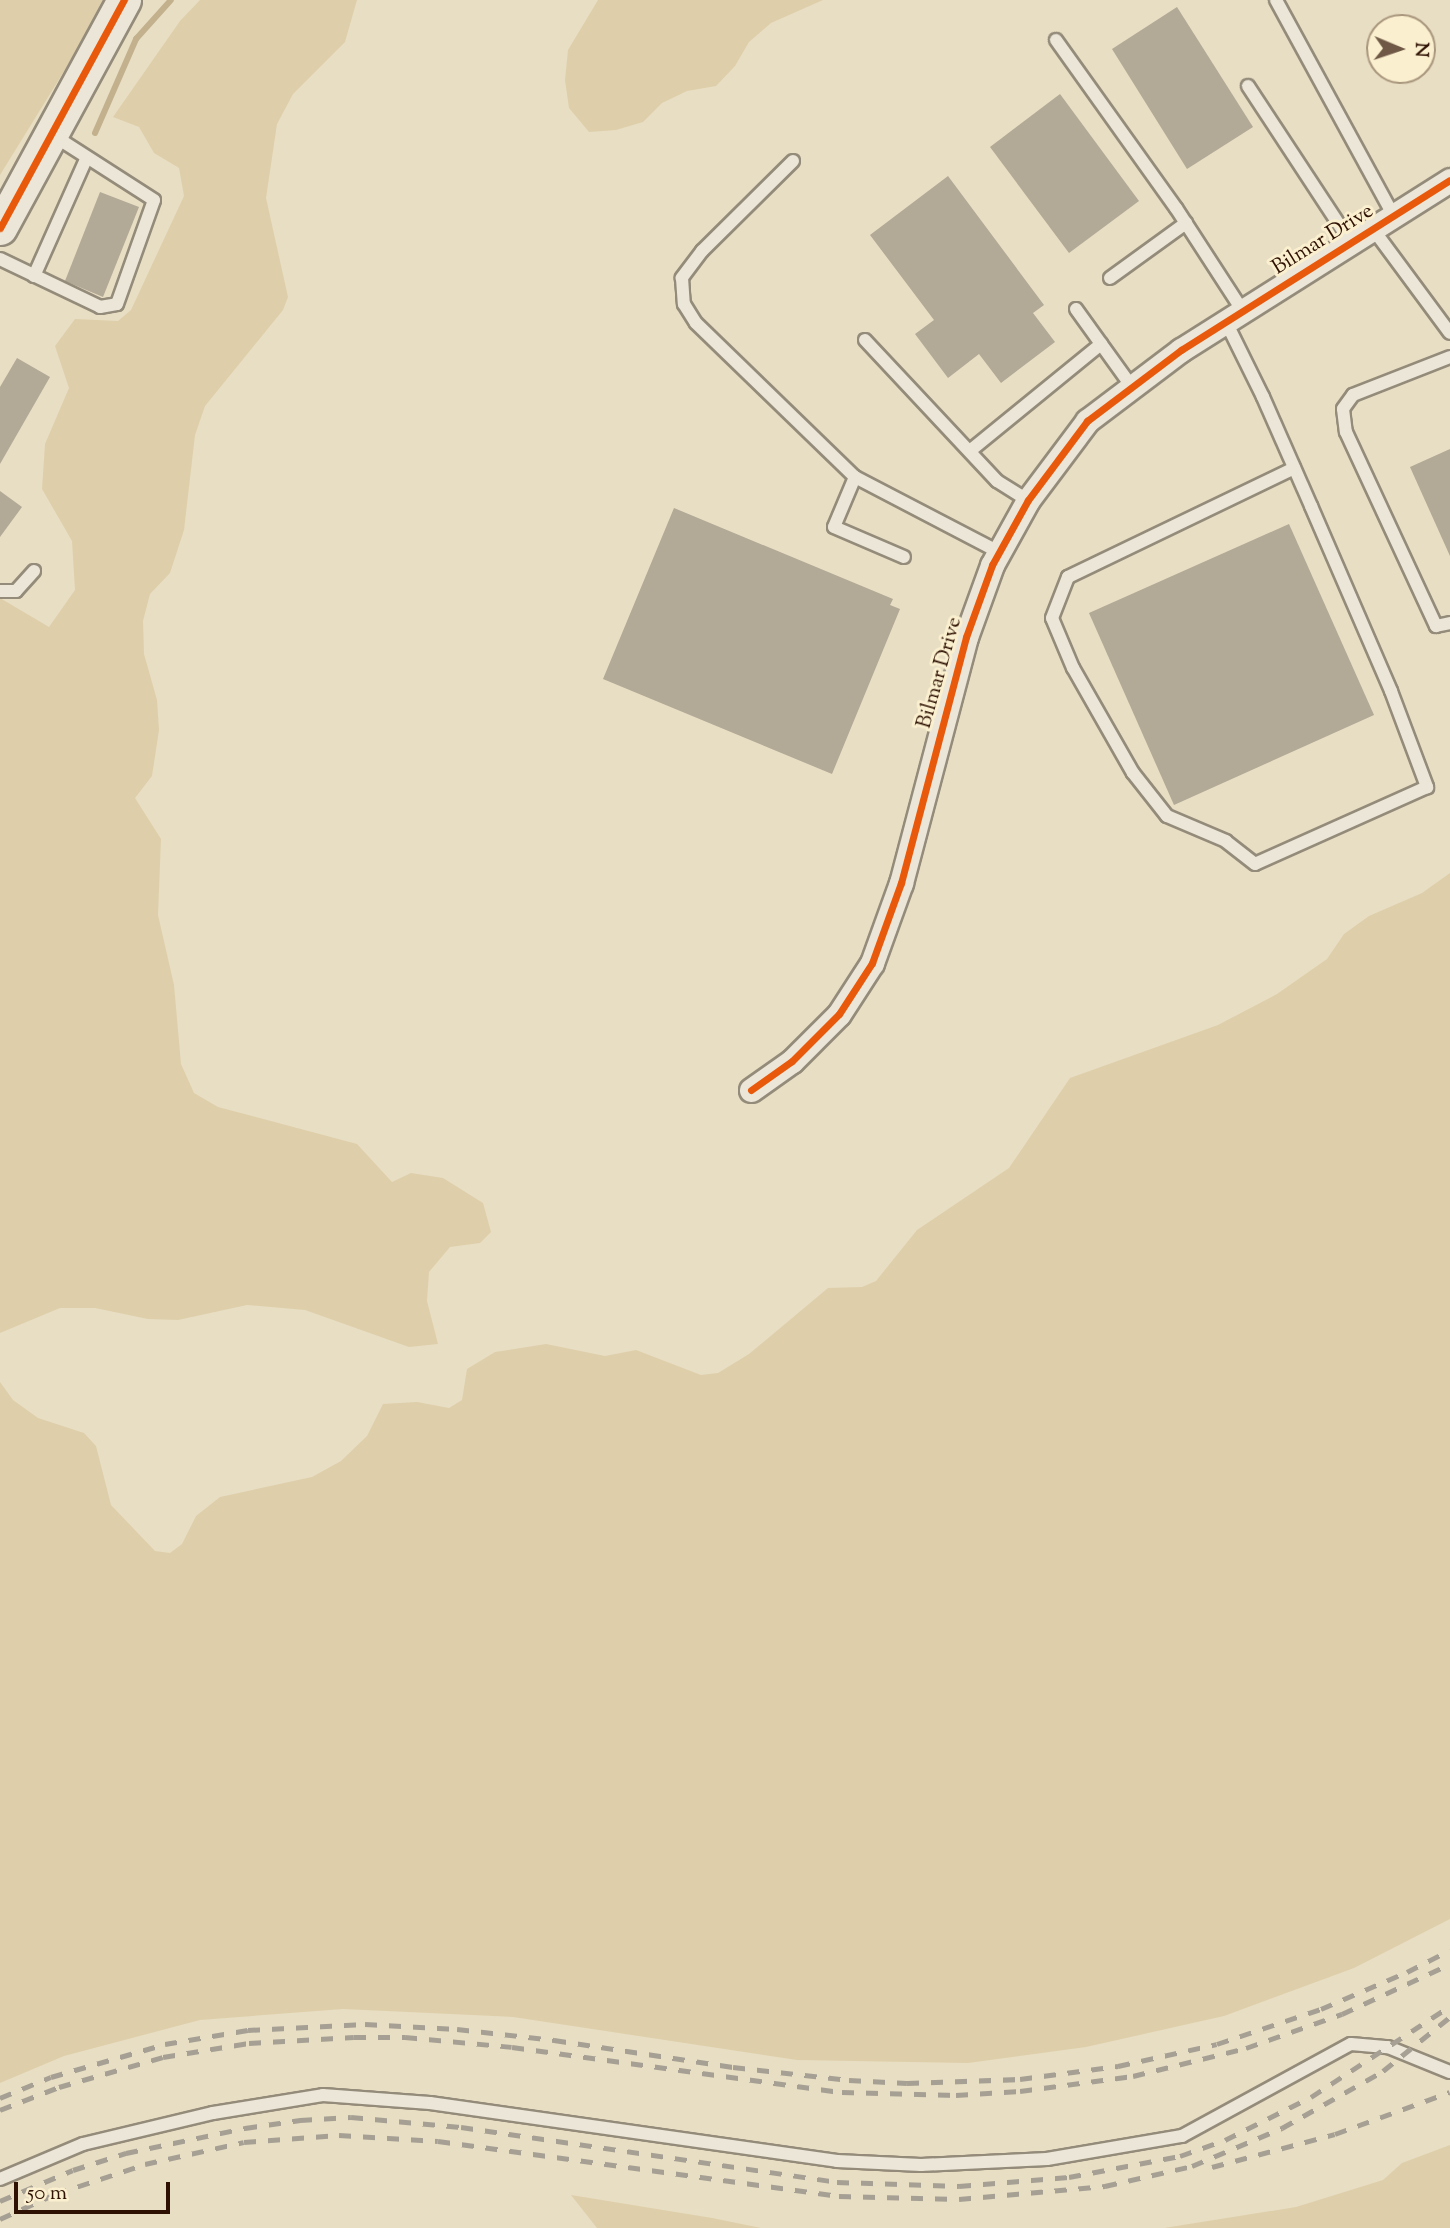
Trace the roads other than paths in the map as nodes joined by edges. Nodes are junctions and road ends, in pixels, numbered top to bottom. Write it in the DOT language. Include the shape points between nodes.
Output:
graph roads {
  1 [pos="124,0"];
  2 [pos="1276,0"];
  3 [pos="1056,40"];
  4 [pos="1248,86"];
  5 [pos="51,134"];
  6 [pos="86,159"];
  7 [pos="793,161"];
  8 [pos="1447,188"];
  9 [pos="1394,216"];
  10 [pos="1186,223"];
  11 [pos="0,228"];
  12 [pos="1373,229"];
  13 [pos="1351,243"];
  14 [pos="0,259"];
  15 [pos="34,276"];
  16 [pos="1110,278"];
  17 [pos="1076,309"];
  18 [pos="1234,316"];
  19 [pos="1450,334"];
  20 [pos="865,340"];
  21 [pos="1101,344"];
  22 [pos="1450,357"];
  23 [pos="1132,387"];
  24 [pos="971,450"];
  25 [pos="1294,468"];
  26 [pos="855,477"];
  27 [pos="1028,500"];
  28 [pos="999,552"];
  29 [pos="904,557"];
  30 [pos="34,571"];
  31 [pos="0,591"];
  32 [pos="1450,623"];
  33 [pos="751,1090"];
  34 [pos="1450,2071"];
  35 [pos="0,2179"];
  1 -- 5 [label="main road"];
  2 -- 9 [label="lane"];
  3 -- 10 [label="lane"];
  4 -- 13 [label="lane"];
  5 -- 6 [label="lane"];
  5 -- 11 [label="main road"];
  6 -- 15 [label="lane"];
  6 -- 15 [label="lane" via="154,200 117,304 100,307"];
  7 -- 26 [label="lane" via="702,251 682,278 684,304 696,323"];
  8 -- 9 [label="street, Bilmar Drive"];
  9 -- 12 [label="street, Bilmar Drive"];
  10 -- 16 [label="lane"];
  10 -- 18 [label="lane"];
  12 -- 13 [label="street, Bilmar Drive"];
  12 -- 19 [label="lane"];
  13 -- 18 [label="street, Bilmar Drive"];
  14 -- 15 [label="lane"];
  17 -- 21 [label="lane"];
  18 -- 23 [label="street, Bilmar Drive"];
  18 -- 25 [label="lane"];
  20 -- 24 [label="lane"];
  21 -- 23 [label="lane"];
  21 -- 24 [label="lane"];
  22 -- 32 [label="lane" via="1353,396 1343,409 1346,432 1436,626"];
  23 -- 27 [label="street, Bilmar Drive" via="1087,421"];
  24 -- 27 [label="lane" via="997,481"];
  25 -- 25 [label="lane" via="1391,691 1427,787 1255,864 1226,841 1167,816 1133,773 1073,668 1052,618 1068,577"];
  26 -- 28 [label="lane"];
  26 -- 29 [label="lane" via="834,527"];
  27 -- 28 [label="street, Bilmar Drive"];
  28 -- 33 [label="street, Bilmar Drive" via="966,637 901,883 872,963 839,1014 792,1061"];
  30 -- 31 [label="lane" via="16,591"];
  34 -- 35 [label="lane" via="1388,2046 1351,2044 1182,2136 1047,2159 921,2165 837,2161 430,2103 323,2095 213,2113 83,2144"];
}
